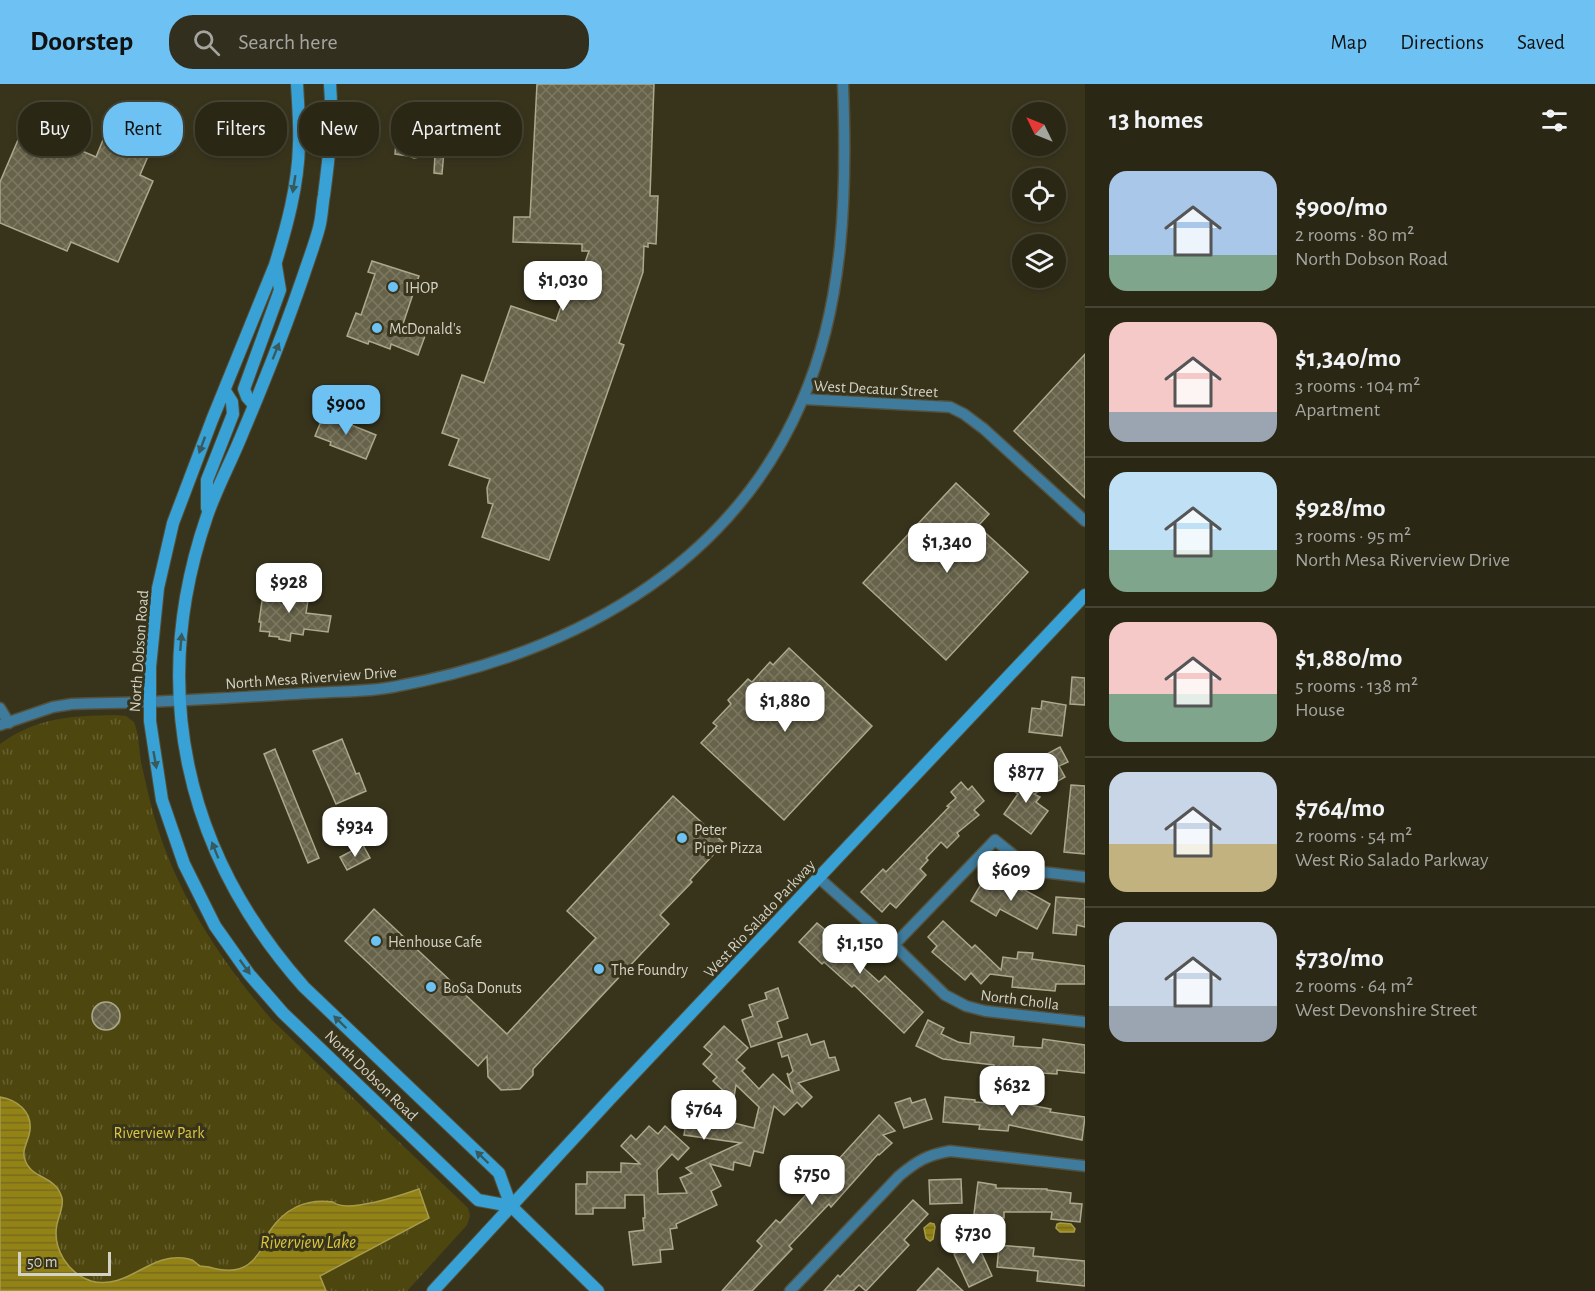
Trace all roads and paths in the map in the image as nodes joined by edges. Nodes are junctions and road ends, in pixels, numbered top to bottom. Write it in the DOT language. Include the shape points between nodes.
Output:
graph roads {
  1 [pos="297,84"];
  2 [pos="330,84"];
  3 [pos="843,84"];
  4 [pos="275,265"];
  5 [pos="225,391"];
  6 [pos="803,399"];
  7 [pos="254,405"];
  8 [pos="207,515"];
  9 [pos="1085,521"];
  10 [pos="1085,595"];
  11 [pos="180,701"];
  12 [pos="150,702"];
  13 [pos="0,708"];
  14 [pos="5,724"];
  15 [pos="0,732"];
  16 [pos="1085,877"];
  17 [pos="819,878"];
  18 [pos="894,945"];
  19 [pos="1085,1022"];
  20 [pos="1085,1166"];
  21 [pos="511,1206"];
  22 [pos="433,1291"];
  23 [pos="598,1291"];
  24 [pos="790,1291"];
  1 -- 4 [label="main road, North Dobson Road, one-way" via="296,180"];
  7 -- 2 [label="main road, North Dobson Road, one-way" via="319,227 330,152"];
  3 -- 6 [label="street, North Mesa Riverview Drive" via="845,164 840,256 825,329"];
  4 -- 5 [label="main road, North Dobson Road"];
  4 -- 7 [label="main road" via="280,290 244,389"];
  5 -- 8 [label="main road" via="233,414 207,480"];
  5 -- 12 [label="main road, North Dobson Road, one-way" via="173,523 158,588"];
  6 -- 9 [label="street, West Decatur Street" via="958,410"];
  6 -- 11 [label="street, North Mesa Riverview Drive" via="770,462 710,535 628,601 537,648 494,663 390,688"];
  7 -- 8 [label="main road, North Dobson Road"];
  11 -- 8 [label="main road, North Dobson Road, one-way" via="180,647 186,595"];
  10 -- 17 [label="main road, West Rio Salado Parkway"];
  11 -- 12 [label="street, North Mesa Riverview Drive"];
  21 -- 11 [label="main road, North Dobson Road, one-way" via="499,1173 304,987 244,909 218,859 198,807"];
  12 -- 14 [label="street, North Mesa Riverview Drive" via="72,704"];
  12 -- 21 [label="main road, North Dobson Road, one-way" via="162,800 184,864 214,926 283,1013 478,1200"];
  13 -- 14 [label="street"];
  14 -- 15 [label="street"];
  16 -- 18 [label="street" via="1042,872 1027,866 995,840"];
  17 -- 18 [label="street, North Cholla"];
  17 -- 21 [label="main road, West Rio Salado Parkway"];
  18 -- 19 [label="street, North Cholla" via="945,995 966,1006"];
  20 -- 24 [label="street" via="950,1151 932,1154 899,1176"];
  21 -- 22 [label="main road, West Rio Salado Parkway"];
  21 -- 23 [label="main road, North Dobson Road"];
}
